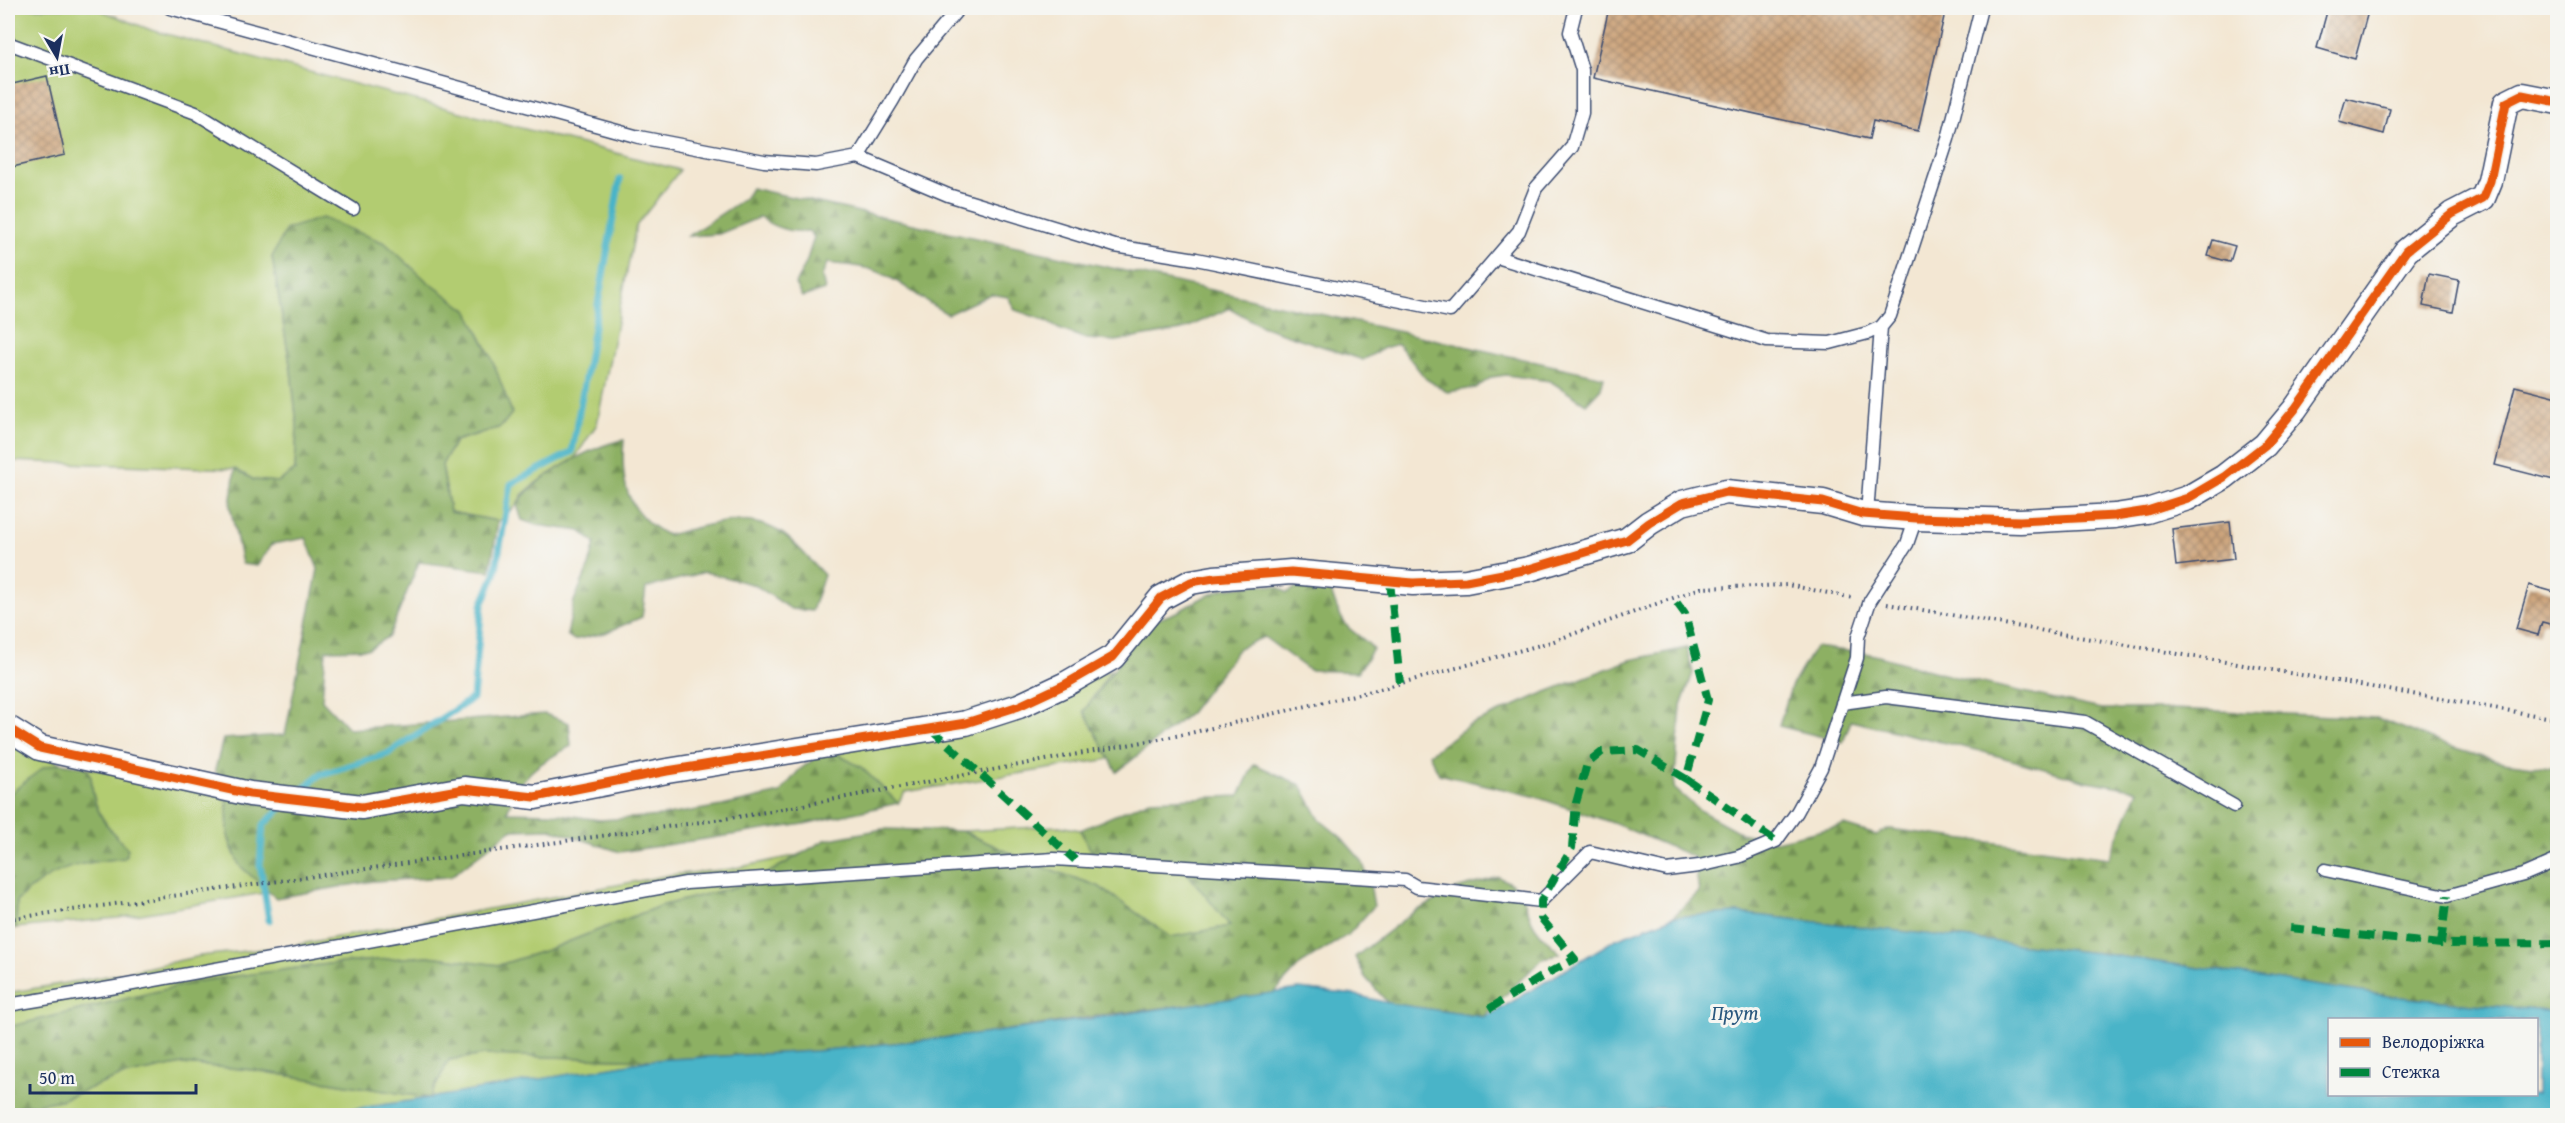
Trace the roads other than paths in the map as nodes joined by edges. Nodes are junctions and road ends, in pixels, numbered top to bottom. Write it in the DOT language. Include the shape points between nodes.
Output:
graph roads {
  1 [pos="170,8"];
  2 [pos="959,8"];
  3 [pos="1576,8"];
  4 [pos="1981,8"];
  5 [pos="8,44"];
  6 [pos="2558,102"];
  7 [pos="858,157"];
  8 [pos="353,209"];
  9 [pos="1497,257"];
  10 [pos="1881,327"];
  11 [pos="1867,514"];
  12 [pos="1916,518"];
  13 [pos="1842,703"];
  14 [pos="8,728"];
  15 [pos="2234,806"];
  16 [pos="2558,860"];
  17 [pos="2325,870"];
  18 [pos="8,1005"];
  1 -- 7 [label="lane" via="639,137 764,161 816,165"];
  2 -- 7 [label="lane" via="916,59"];
  3 -- 9 [label="lane" via="1570,32 1582,70 1582,113 1572,147 1536,188 1519,231"];
  4 -- 10 [label="lane" via="1948,139 1890,316"];
  5 -- 8 [label="lane" via="196,113"];
  6 -- 12 [label="street" via="2522,95 2506,103 2483,198 2452,214 2406,251 2295,409 2265,446 2224,477 2188,498 2115,516 2020,521"];
  7 -- 9 [label="lane" via="948,195 1115,246 1450,310"];
  9 -- 10 [label="lane" via="1767,341 1830,343"];
  10 -- 11 [label="lane"];
  11 -- 12 [label="street"];
  11 -- 14 [label="street" via="1823,502 1726,492 1682,503 1627,540 1529,569 1466,581 1413,583 1291,572 1191,582 1161,598 1113,657 1019,706 966,723 667,771 535,797 464,789 362,807 250,794 40,748"];
  12 -- 13 [label="lane" via="1907,544 1870,601"];
  13 -- 15 [label="lane" via="1886,697 2085,722"];
  13 -- 18 [label="lane" via="1821,768 1776,841 1738,857 1667,870 1590,852 1540,902 1417,887 1405,880 1054,859 686,883"];
  16 -- 17 [label="lane" via="2523,875 2447,896"];
}
